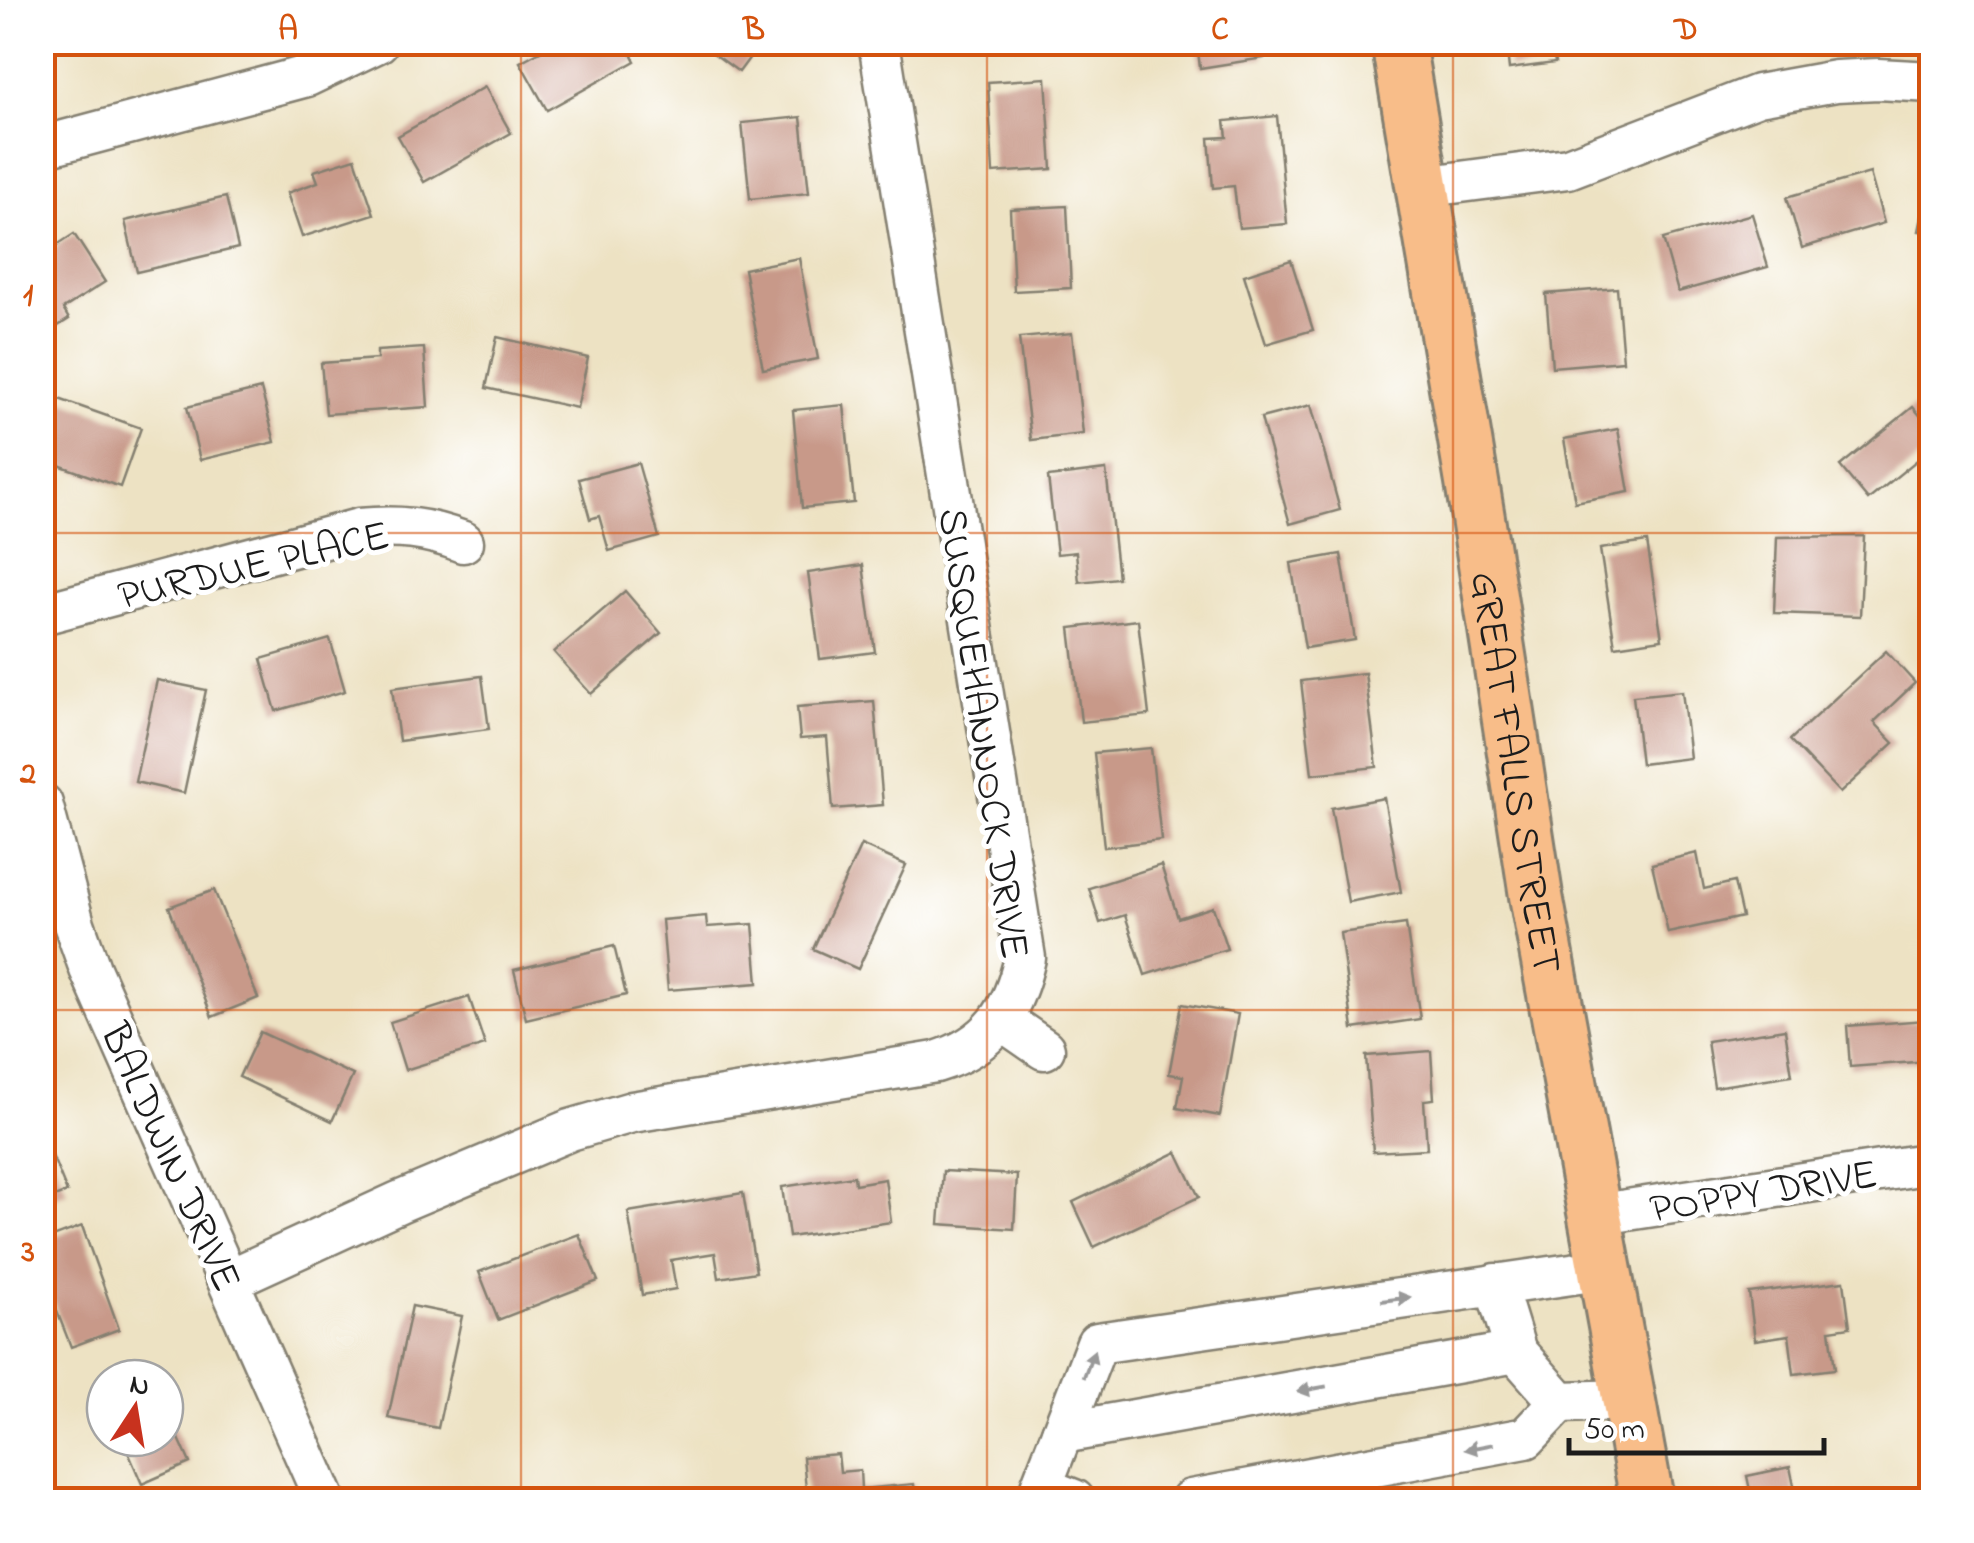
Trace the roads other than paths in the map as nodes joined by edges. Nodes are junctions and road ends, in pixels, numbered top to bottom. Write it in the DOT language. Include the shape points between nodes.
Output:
graph roads {
  1 [pos="378,42"];
  2 [pos="879,42"];
  3 [pos="1398,42"];
  4 [pos="1932,82"];
  5 [pos="42,147"];
  6 [pos="1422,187"];
  7 [pos="463,542"];
  8 [pos="42,614"];
  9 [pos="42,804"];
  10 [pos="1002,1020"];
  11 [pos="1044,1049"];
  12 [pos="1932,1163"];
  13 [pos="1595,1215"];
  14 [pos="1606,1268"];
  15 [pos="229,1280"];
  16 [pos="1495,1284"];
  17 [pos="1516,1352"];
  18 [pos="1629,1400"];
  19 [pos="1560,1402"];
  20 [pos="1062,1433"];
  21 [pos="1051,1496"];
  22 [pos="325,1500"];
  23 [pos="1191,1500"];
  24 [pos="1648,1500"];
  1 -- 5 [label="street" via="307,76"];
  2 -- 10 [label="street, SUSQUEHANNOCK DRIVE" via="1026,958"];
  3 -- 6 [label="main road, GREAT FALLS STREET"];
  4 -- 6 [label="street" via="1796,87 1702,114 1568,168"];
  6 -- 13 [label="main road, GREAT FALLS STREET" via="1536,896"];
  7 -- 8 [label="street, PURDUE PLACE" via="396,525 359,529"];
  9 -- 15 [label="street, BALDWIN DRIVE" via="90,969"];
  10 -- 11 [label="street"];
  10 -- 15 [label="street, SUSQUEHANNOCK DRIVE" via="972,1047 936,1062 632,1112 570,1130"];
  12 -- 13 [label="street, POPPY DRIVE"];
  13 -- 14 [label="main road, GREAT FALLS STREET"];
  14 -- 16 [label="street"];
  14 -- 18 [label="main road, GREAT FALLS STREET"];
  15 -- 22 [label="street, BALDWIN DRIVE"];
  16 -- 17 [label="street"];
  20 -- 16 [label="street, one-way" via="1097,1343"];
  17 -- 19 [label="street"];
  17 -- 20 [label="street, one-way"];
  18 -- 19 [label="street"];
  18 -- 24 [label="main road, GREAT FALLS STREET"];
  19 -- 23 [label="street, one-way" via="1526,1438"];
  20 -- 21 [label="street"];
}
